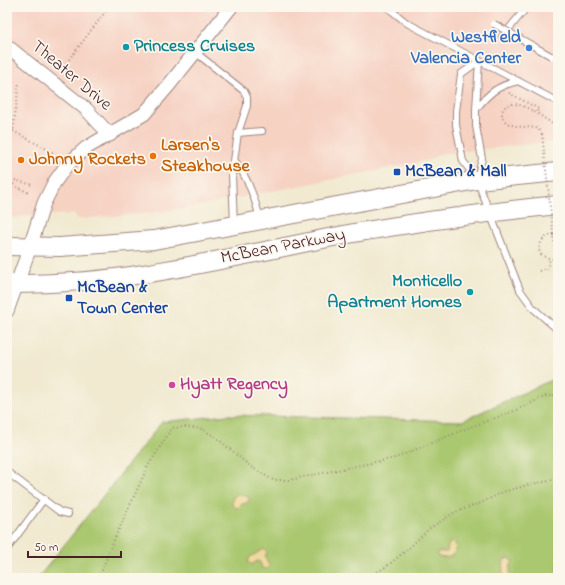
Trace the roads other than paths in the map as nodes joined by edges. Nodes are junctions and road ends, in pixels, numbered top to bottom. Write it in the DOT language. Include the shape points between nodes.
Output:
graph roads {
  1 [pos="231,7"];
  2 [pos="387,7"];
  3 [pos="527,7"];
  4 [pos="494,24"];
  5 [pos="502,37"];
  6 [pos="7,46"];
  7 [pos="195,52"];
  8 [pos="551,56"];
  9 [pos="479,61"];
  10 [pos="518,82"];
  11 [pos="558,102"];
  12 [pos="476,110"];
  13 [pos="262,131"];
  14 [pos="238,133"];
  15 [pos="110,135"];
  16 [pos="235,161"];
  17 [pos="558,172"];
  18 [pos="477,180"];
  19 [pos="558,205"];
  20 [pos="490,212"];
  21 [pos="260,220"];
  22 [pos="234,226"];
  23 [pos="7,246"];
  24 [pos="30,247"];
  25 [pos="12,284"];
  26 [pos="7,311"];
  27 [pos="558,330"];
  28 [pos="7,472"];
  29 [pos="44,499"];
  30 [pos="68,514"];
  31 [pos="7,550"];
  1 -- 7 [label="street"];
  2 -- 9 [label="lane" via="407,23"];
  3 -- 5 [label="lane"];
  4 -- 8 [label="lane, bridge"];
  6 -- 15 [label="street, Theater Drive" via="86,109"];
  7 -- 14 [label="lane" via="247,96 247,106"];
  7 -- 15 [label="street" via="144,114"];
  9 -- 10 [label="lane"];
  9 -- 12 [label="lane"];
  9 -- 18 [label="lane" via="461,74 456,111 463,161"];
  10 -- 11 [label="lane"];
  10 -- 12 [label="lane" via="493,91"];
  12 -- 18 [label="lane" via="482,159"];
  13 -- 14 [label="lane"];
  14 -- 16 [label="lane"];
  15 -- 24 [label="street" via="86,148 66,166 44,203"];
  16 -- 21 [label="lane" via="255,198"];
  16 -- 22 [label="lane" via="232,175"];
  17 -- 18 [label="main road, McBean Parkway"];
  18 -- 20 [label="lane"];
  18 -- 21 [label="main road, McBean Parkway"];
  19 -- 20 [label="main road, McBean Parkway"];
  20 -- 25 [label="main road, McBean Parkway" via="353,234 148,273 57,283"];
  20 -- 27 [label="lane" via="520,290 533,308"];
  21 -- 22 [label="main road, McBean Parkway"];
  22 -- 24 [label="main road, McBean Parkway" via="154,240"];
  23 -- 24 [label="main road, McBean Parkway"];
  24 -- 25 [label="street"];
  25 -- 26 [label="street"];
  28 -- 29 [label="lane"];
  29 -- 30 [label="lane" via="60,512"];
  29 -- 31 [label="lane"];
}
